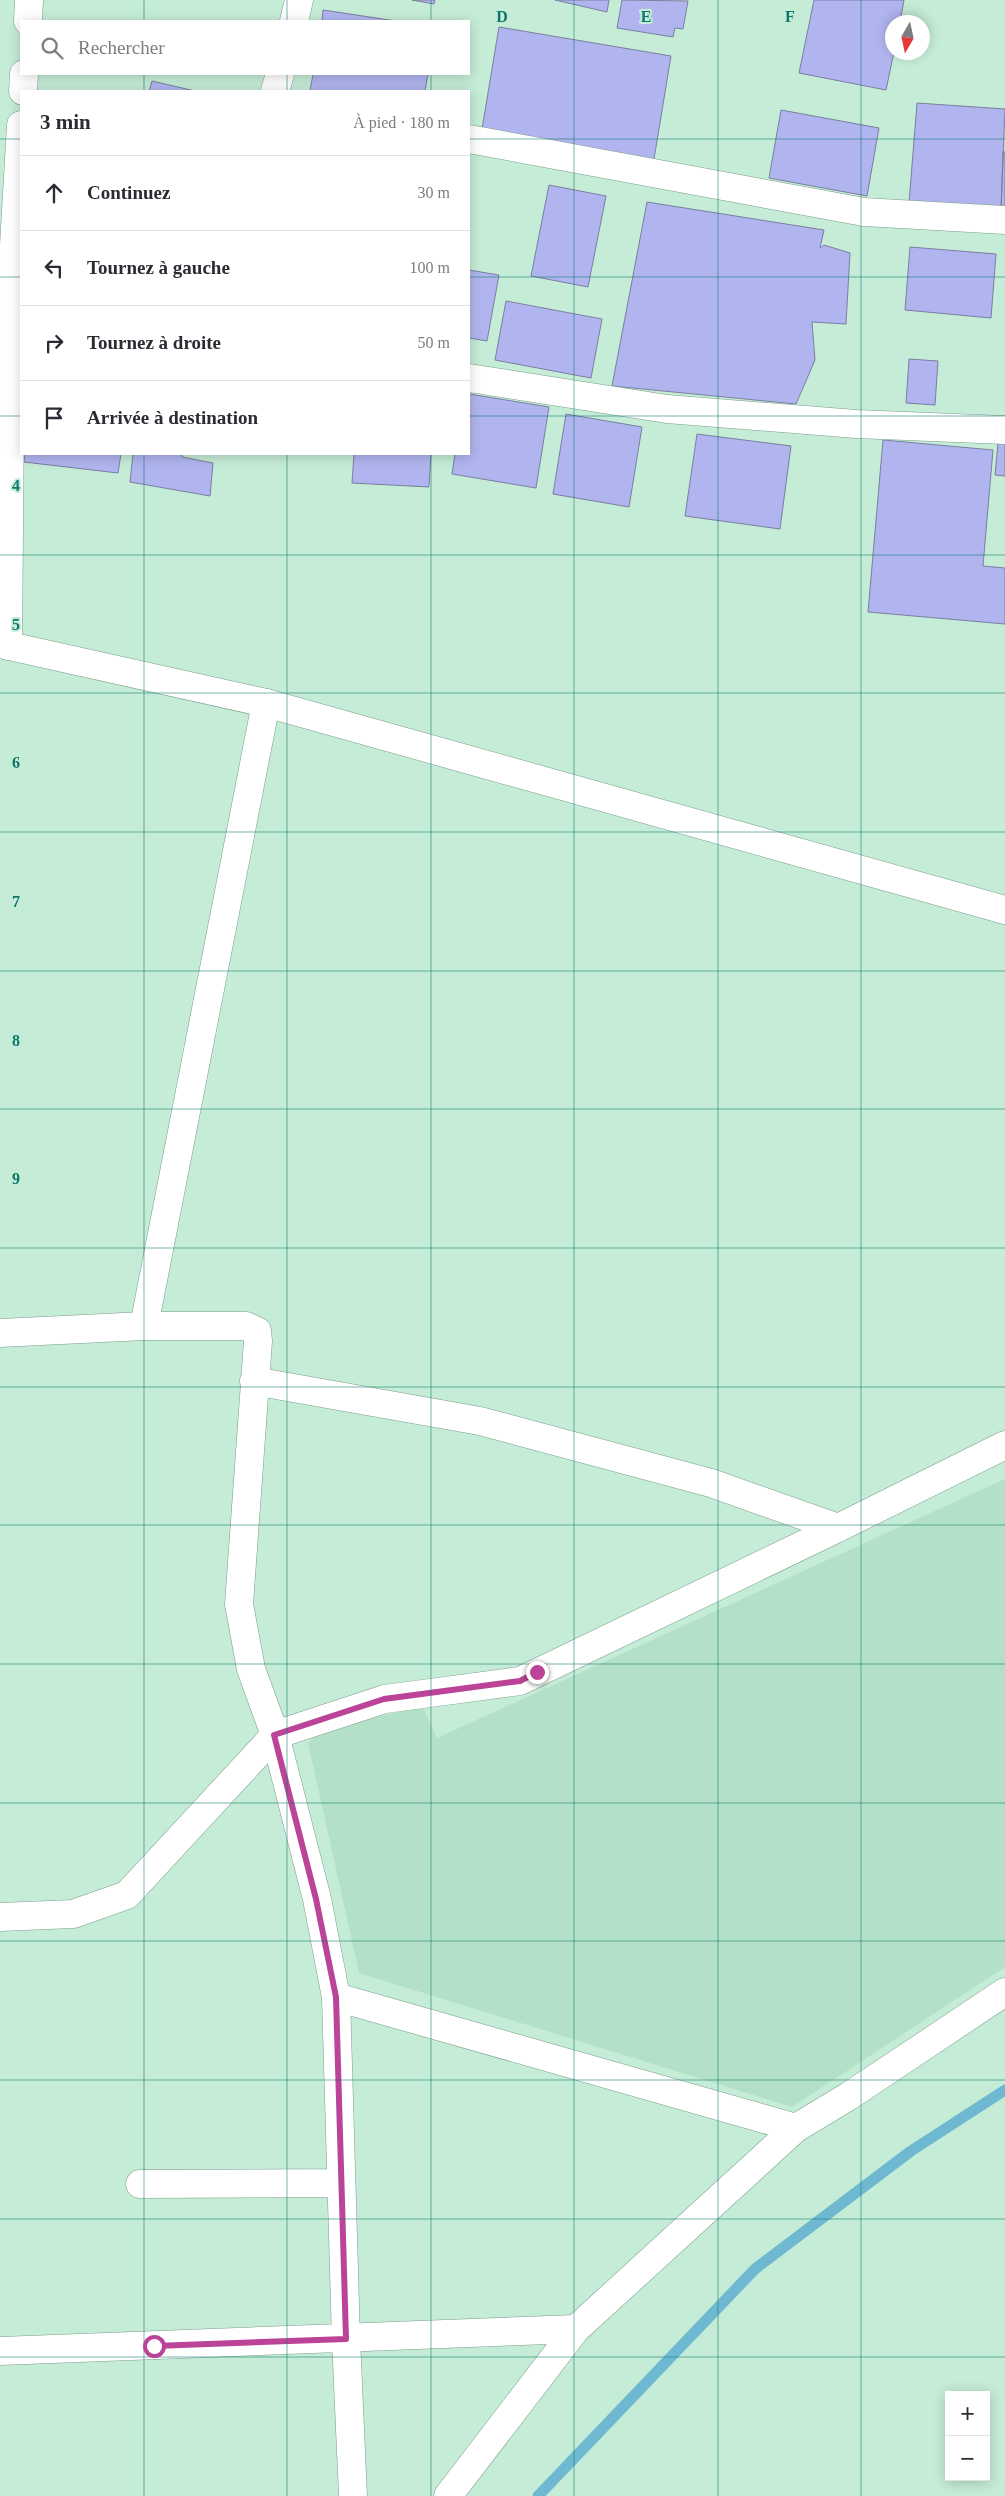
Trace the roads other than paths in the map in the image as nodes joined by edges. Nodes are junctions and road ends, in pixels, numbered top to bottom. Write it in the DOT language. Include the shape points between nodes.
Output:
graph roads {
  1 [pos="29,0"];
  2 [pos="299,0"];
  3 [pos="28,20"];
  4 [pos="294,20"];
  5 [pos="24,75"];
  6 [pos="280,75"];
  7 [pos="23,90"];
  8 [pos="275,90"];
  9 [pos="470,139"];
  10 [pos="20,160"];
  11 [pos="1005,220"];
  12 [pos="16,298"];
  13 [pos="470,378"];
  14 [pos="1005,430"];
  15 [pos="4,645"];
  16 [pos="266,702"];
  17 [pos="1005,910"];
  18 [pos="144,1326"];
  19 [pos="0,1333"];
  20 [pos="254,1381"];
  21 [pos="1005,1445"];
  22 [pos="838,1528"];
  23 [pos="274,1735"];
  24 [pos="0,1917"];
  25 [pos="1005,1992"];
  26 [pos="336,1997"];
  27 [pos="796,2128"];
  28 [pos="341,2183"];
  29 [pos="140,2184"];
  30 [pos="576,2329"];
  31 [pos="346,2339"];
  32 [pos="0,2351"];
  33 [pos="353,2496"];
  34 [pos="448,2496"];
  1 -- 3 [label="street"];
  2 -- 4 [label="street"];
  5 -- 7 [label="street"];
  6 -- 8 [label="street"];
  9 -- 11 [label="street" via="864,212"];
  10 -- 12 [label="street"];
  12 -- 15 [label="street"];
  13 -- 14 [label="street" via="667,409 856,424"];
  15 -- 16 [label="street"];
  16 -- 17 [label="street"];
  16 -- 18 [label="street"];
  18 -- 19 [label="street"];
  18 -- 20 [label="street" via="246,1326 256,1331"];
  20 -- 22 [label="street" via="480,1421 710,1483"];
  20 -- 23 [label="street" via="239,1604 251,1669"];
  21 -- 22 [label="street"];
  22 -- 23 [label="street" via="520,1681 384,1699"];
  23 -- 24 [label="street" via="126,1895 73,1914"];
  23 -- 26 [label="street" via="316,1899"];
  25 -- 27 [label="street"];
  26 -- 27 [label="street"];
  26 -- 28 [label="street"];
  27 -- 30 [label="street"];
  28 -- 29 [label="street"];
  28 -- 31 [label="street"];
  30 -- 31 [label="street"];
  30 -- 34 [label="street"];
  31 -- 32 [label="street"];
  31 -- 33 [label="street"];
}
